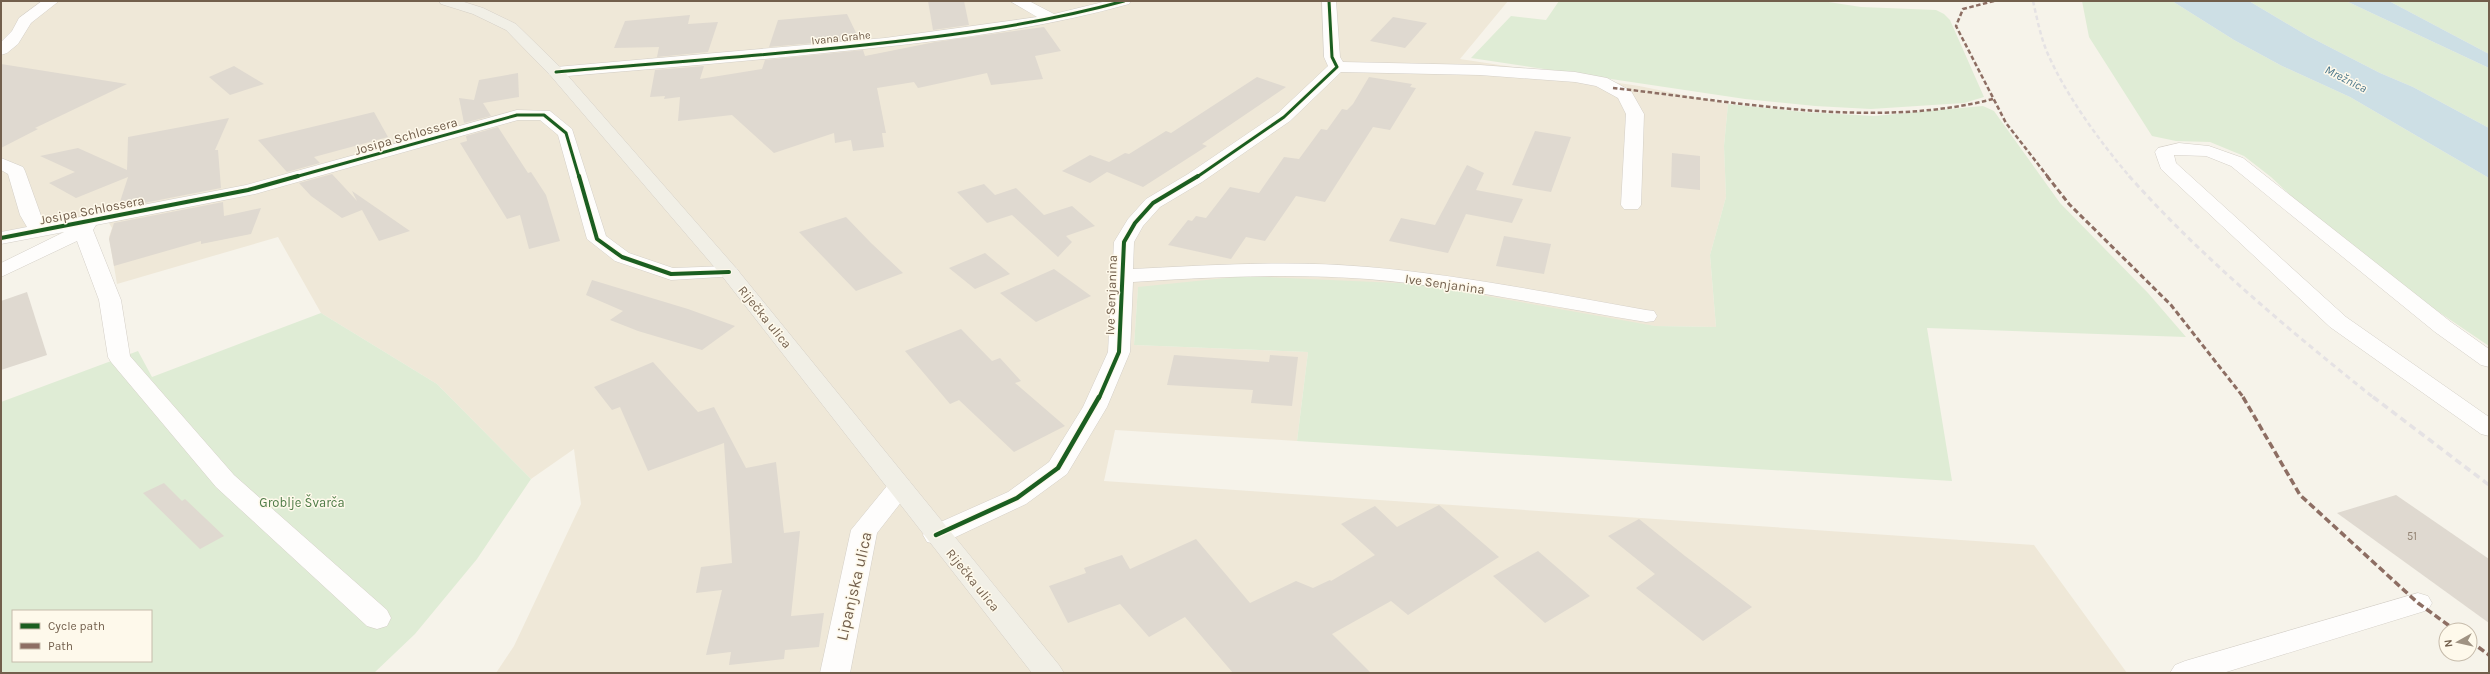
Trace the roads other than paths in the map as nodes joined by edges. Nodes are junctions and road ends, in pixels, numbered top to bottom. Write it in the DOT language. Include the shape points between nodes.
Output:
graph roads {
  1 [pos="52,1"];
  2 [pos="446,1"];
  3 [pos="1017,1"];
  4 [pos="1124,1"];
  5 [pos="1329,1"];
  6 [pos="1051,18"];
  7 [pos="1,50"];
  8 [pos="1338,67"];
  9 [pos="556,72"];
  10 [pos="1,163"];
  11 [pos="1631,205"];
  12 [pos="86,225"];
  13 [pos="38,230"];
  14 [pos="1,238"];
  15 [pos="1,271"];
  16 [pos="729,272"];
  17 [pos="1124,276"];
  18 [pos="1646,316"];
  19 [pos="2489,360"];
  20 [pos="2489,428"];
  21 [pos="900,487"];
  22 [pos="936,535"];
  23 [pos="2418,603"];
  24 [pos="377,618"];
  25 [pos="835,673"];
  26 [pos="1049,673"];
  27 [pos="2184,673"];
  1 -- 7 [label="street" via="24,21 23,28 13,41"];
  2 -- 9 [label="main road, Riječka ulica" via="478,11 511,28"];
  3 -- 6 [label="street"];
  4 -- 6 [label="street, Ivana Grahe"];
  5 -- 8 [label="street" via="1332,57"];
  6 -- 9 [label="street, Ivana Grahe" via="952,36 722,59"];
  8 -- 11 [label="street" via="1480,70 1575,76 1601,82 1625,95 1635,114"];
  8 -- 17 [label="street, Ive Senjanina" via="1284,117 1154,203 1135,223 1124,242"];
  9 -- 16 [label="main road, Riječka ulica"];
  10 -- 13 [label="street" via="16,171 30,215"];
  12 -- 13 [label="street, Josipa Schlossera"];
  12 -- 15 [label="street"];
  12 -- 16 [label="street, Josipa Schlossera" via="248,190 517,115 544,115 566,134 597,239 622,257 671,274"];
  12 -- 24 [label="street" via="110,300 119,357 225,481"];
  13 -- 14 [label="street, Josipa Schlossera"];
  16 -- 21 [label="main road, Riječka ulica"];
  17 -- 18 [label="street, Ive Senjanina" via="1240,269 1368,273 1472,287"];
  17 -- 22 [label="street, Ive Senjanina" via="1119,352 1095,407 1058,468 1017,498"];
  19 -- 20 [label="street" via="2431,317 2237,162 2209,151 2179,148 2164,152 2167,164 2338,322"];
  21 -- 22 [label="main road, Riječka ulica"];
  21 -- 25 [label="street, Lipanjska ulica" via="864,530"];
  22 -- 26 [label="main road, Riječka ulica"];
  23 -- 27 [label="street"];
}
